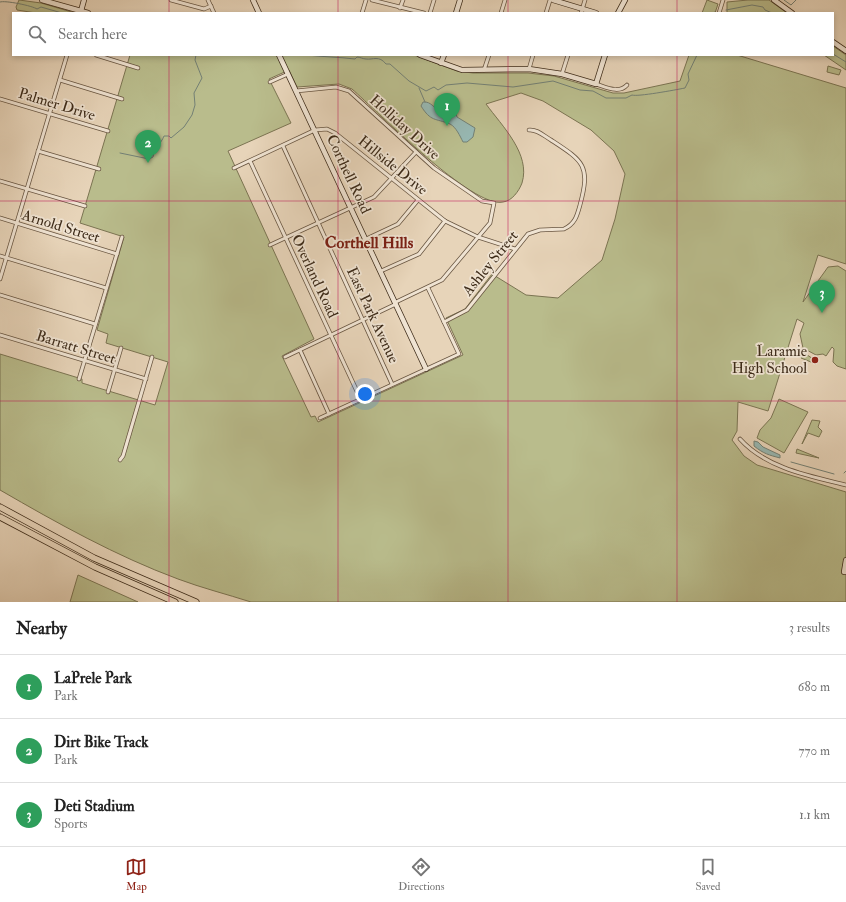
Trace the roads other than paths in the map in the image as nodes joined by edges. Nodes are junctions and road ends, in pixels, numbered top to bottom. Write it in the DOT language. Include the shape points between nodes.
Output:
graph roads {
  1 [pos="42,0"];
  2 [pos="84,0"];
  3 [pos="171,0"];
  4 [pos="208,0"];
  5 [pos="253,0"];
  6 [pos="366,0"];
  7 [pos="372,0"];
  8 [pos="403,0"];
  9 [pos="434,0"];
  10 [pos="460,0"];
  11 [pos="505,0"];
  12 [pos="551,0"];
  13 [pos="586,0"];
  14 [pos="625,0"];
  15 [pos="723,0"];
  16 [pos="774,0"];
  17 [pos="211,6"];
  18 [pos="400,8"];
  19 [pos="582,11"];
  20 [pos="80,12"];
  21 [pos="214,12"];
  22 [pos="259,12"];
  23 [pos="362,12"];
  24 [pos="419,12"];
  25 [pos="430,12"];
  26 [pos="456,12"];
  27 [pos="501,12"];
  28 [pos="546,12"];
  29 [pos="619,12"];
  30 [pos="719,12"];
  31 [pos="791,12"];
  32 [pos="834,43"];
  33 [pos="846,52"];
  34 [pos="67,56"];
  35 [pos="99,56"];
  36 [pos="279,56"];
  37 [pos="423,56"];
  38 [pos="444,56"];
  39 [pos="489,56"];
  40 [pos="533,56"];
  41 [pos="568,56"];
  42 [pos="605,56"];
  43 [pos="441,63"];
  44 [pos="138,68"];
  45 [pos="529,69"];
  46 [pos="484,70"];
  47 [pos="288,74"];
  48 [pos="562,74"];
  49 [pos="60,80"];
  50 [pos="270,82"];
  51 [pos="596,84"];
  52 [pos="627,85"];
  53 [pos="296,90"];
  54 [pos="0,99"];
  55 [pos="122,99"];
  56 [pos="50,114"];
  57 [pos="315,130"];
  58 [pos="529,130"];
  59 [pos="108,131"];
  60 [pos="283,146"];
  61 [pos="38,151"];
  62 [pos="416,152"];
  63 [pos="250,161"];
  64 [pos="234,168"];
  65 [pos="99,169"];
  66 [pos="391,178"];
  67 [pos="0,181"];
  68 [pos="27,189"];
  69 [pos="418,200"];
  70 [pos="85,206"];
  71 [pos="351,207"];
  72 [pos="0,218"];
  73 [pos="444,221"];
  74 [pos="318,223"];
  75 [pos="17,224"];
  76 [pos="122,237"];
  77 [pos="478,237"];
  78 [pos="286,238"];
  79 [pos="366,239"];
  80 [pos="270,245"];
  81 [pos="515,249"];
  82 [pos="116,254"];
  83 [pos="0,256"];
  84 [pos="6,258"];
  85 [pos="381,271"];
  86 [pos="0,279"];
  87 [pos="106,288"];
  88 [pos="428,288"];
  89 [pos="0,295"];
  90 [pos="396,303"];
  91 [pos="363,320"];
  92 [pos="444,322"];
  93 [pos="95,324"];
  94 [pos="330,334"];
  95 [pos="0,335"];
  96 [pos="121,348"];
  97 [pos="300,350"];
  98 [pos="152,357"];
  99 [pos="285,357"];
  100 [pos="84,360"];
  101 [pos="426,369"];
  102 [pos="115,370"];
  103 [pos="79,379"];
  104 [pos="146,379"];
  105 [pos="392,384"];
  106 [pos="108,392"];
  107 [pos="361,400"];
  108 [pos="329,414"];
  109 [pos="320,418"];
  110 [pos="740,439"];
  111 [pos="120,460"];
  112 [pos="846,485"];
  113 [pos="0,507"];
  114 [pos="0,517"];
  115 [pos="846,560"];
  116 [pos="845,569"];
  117 [pos="176,602"];
  118 [pos="196,602"];
  1 -- 20 [label="street"];
  2 -- 20 [label="street"];
  3 -- 17 [label="street" via="204,9"];
  4 -- 17 [label="street"];
  5 -- 22 [label="street"];
  6 -- 23 [label="street"];
  7 -- 18 [label="street"];
  8 -- 18 [label="street"];
  9 -- 25 [label="street"];
  10 -- 26 [label="street"];
  11 -- 27 [label="street"];
  12 -- 19 [label="street"];
  12 -- 28 [label="street"];
  13 -- 19 [label="street"];
  14 -- 29 [label="street"];
  15 -- 30 [label="street"];
  16 -- 31 [label="street"];
  17 -- 21 [label="street"];
  18 -- 24 [label="street"];
  32 -- 33 [label="street"];
  34 -- 49 [label="street"];
  35 -- 44 [label="street"];
  36 -- 47 [label="street, Corthell Road"];
  37 -- 43 [label="street"];
  38 -- 43 [label="street"];
  39 -- 46 [label="street"];
  40 -- 45 [label="street"];
  41 -- 48 [label="street"];
  42 -- 51 [label="street"];
  43 -- 46 [label="street" via="462,70"];
  45 -- 46 [label="street"];
  45 -- 48 [label="street"];
  47 -- 50 [label="street"];
  47 -- 53 [label="street, Corthell Road"];
  48 -- 51 [label="street"];
  49 -- 55 [label="street"];
  49 -- 56 [label="street"];
  51 -- 52 [label="street" via="618,90"];
  53 -- 57 [label="street, Corthell Road"];
  53 -- 62 [label="street, Holliday Drive" via="336,87 349,91"];
  54 -- 56 [label="street, Palmer Drive"];
  56 -- 59 [label="street, Palmer Drive"];
  56 -- 61 [label="street"];
  57 -- 60 [label="street"];
  57 -- 66 [label="street, Hillside Drive" via="332,131"];
  57 -- 71 [label="street, Corthell Road"];
  58 -- 81 [label="street, Ashley Street" via="537,131 577,158 585,172 586,184 578,214 572,224 564,230 534,231 524,237"];
  60 -- 63 [label="street"];
  60 -- 74 [label="street, East Park Avenue"];
  61 -- 65 [label="street"];
  61 -- 68 [label="street"];
  62 -- 66 [label="street"];
  62 -- 77 [label="street, Holliday Drive" via="468,192 494,203 490,223"];
  63 -- 64 [label="street"];
  63 -- 78 [label="street, Overland Road"];
  66 -- 69 [label="street, Hillside Drive"];
  66 -- 71 [label="street" via="374,197"];
  67 -- 68 [label="street"];
  68 -- 70 [label="street"];
  68 -- 75 [label="street"];
  69 -- 73 [label="street, Hillside Drive"];
  69 -- 79 [label="street" via="398,224"];
  71 -- 74 [label="street"];
  71 -- 79 [label="street, Corthell Road"];
  72 -- 75 [label="street, Arnold Street"];
  73 -- 77 [label="street, Hillside Drive"];
  73 -- 85 [label="street" via="419,254"];
  74 -- 78 [label="street"];
  74 -- 91 [label="street, East Park Avenue"];
  75 -- 82 [label="street, Arnold Street"];
  75 -- 84 [label="street"];
  76 -- 82 [label="street"];
  77 -- 81 [label="street, Hillside Drive"];
  77 -- 88 [label="street" via="442,280"];
  78 -- 80 [label="street"];
  78 -- 94 [label="street, Overland Road"];
  79 -- 85 [label="street, Corthell Road"];
  81 -- 92 [label="street, Ashley Street" via="467,310"];
  82 -- 87 [label="street"];
  83 -- 84 [label="street"];
  84 -- 86 [label="street"];
  84 -- 87 [label="street"];
  85 -- 90 [label="street, Corthell Road"];
  87 -- 93 [label="street"];
  88 -- 90 [label="street"];
  88 -- 92 [label="street"];
  89 -- 93 [label="street"];
  90 -- 91 [label="street"];
  90 -- 101 [label="street, Corthell Road"];
  91 -- 94 [label="street"];
  91 -- 105 [label="street, East Park Avenue"];
  92 -- 101 [label="street" via="459,354"];
  93 -- 100 [label="street"];
  94 -- 97 [label="street"];
  94 -- 107 [label="street, Overland Road"];
  95 -- 100 [label="street, Barratt Street"];
  96 -- 102 [label="street"];
  97 -- 99 [label="street"];
  97 -- 108 [label="street"];
  98 -- 104 [label="street"];
  100 -- 102 [label="street, Barratt Street"];
  100 -- 103 [label="street"];
  101 -- 105 [label="street"];
  102 -- 104 [label="street, Barratt Street"];
  102 -- 106 [label="street"];
  104 -- 111 [label="street"];
  105 -- 107 [label="street"];
  107 -- 108 [label="street"];
  108 -- 109 [label="street"];
  110 -- 112 [label="street" via="753,452 768,461"];
  113 -- 118 [label="highway" via="94,558"];
  114 -- 117 [label="highway" via="95,567"];
  115 -- 116 [label="street"];
}
